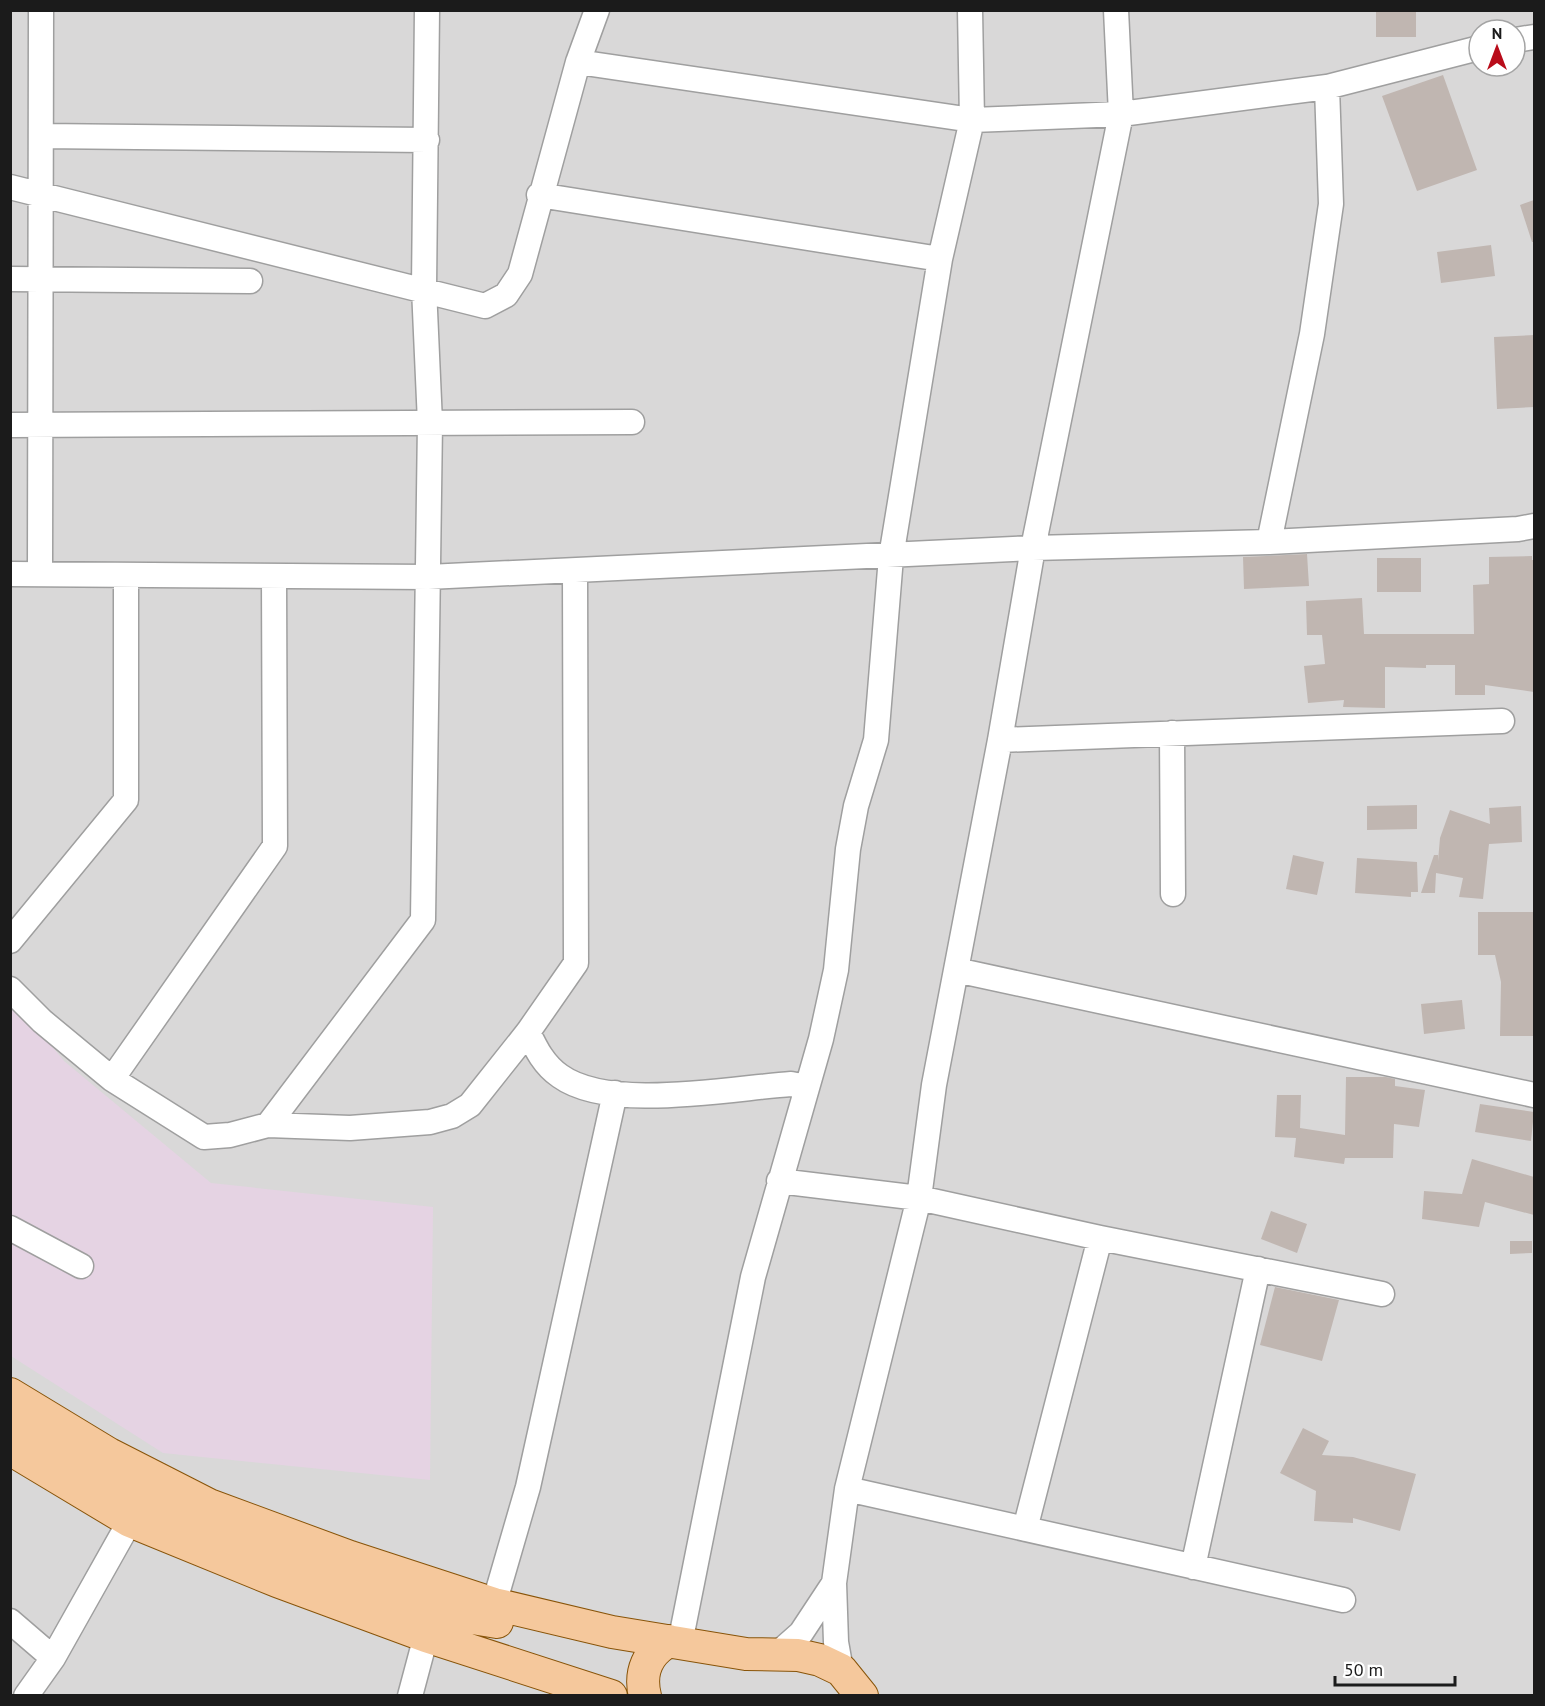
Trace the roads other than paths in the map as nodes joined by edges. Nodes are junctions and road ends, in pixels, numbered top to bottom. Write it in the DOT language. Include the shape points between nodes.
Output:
graph roads {
  1 [pos="41,10"];
  2 [pos="427,10"];
  3 [pos="597,10"];
  4 [pos="970,10"];
  5 [pos="1116,10"];
  6 [pos="1467,51"];
  7 [pos="578,62"];
  8 [pos="1327,87"];
  9 [pos="1121,114"];
  10 [pos="972,120"];
  11 [pos="41,136"];
  12 [pos="428,140"];
  13 [pos="10,187"];
  14 [pos="41,194"];
  15 [pos="539,195"];
  16 [pos="940,259"];
  17 [pos="10,279"];
  18 [pos="40,280"];
  19 [pos="250,281"];
  20 [pos="424,288"];
  21 [pos="632,422"];
  22 [pos="430,423"];
  23 [pos="10,425"];
  24 [pos="40,425"];
  25 [pos="1534,526"];
  26 [pos="1269,542"];
  27 [pos="1033,548"];
  28 [pos="891,557"];
  29 [pos="575,571"];
  30 [pos="10,574"];
  31 [pos="40,574"];
  32 [pos="126,575"];
  33 [pos="274,576"];
  34 [pos="428,577"];
  35 [pos="1502,721"];
  36 [pos="1172,733"];
  37 [pos="1000,740"];
  38 [pos="1173,894"];
  39 [pos="10,941"];
  40 [pos="956,970"];
  41 [pos="10,989"];
  42 [pos="528,1032"];
  43 [pos="112,1079"];
  44 [pos="806,1087"];
  45 [pos="615,1093"];
  46 [pos="1534,1095"];
  47 [pos="268,1125"];
  48 [pos="779,1181"];
  49 [pos="919,1198"];
  50 [pos="10,1228"];
  51 [pos="1100,1238"];
  52 [pos="81,1266"];
  53 [pos="1258,1269"];
  54 [pos="1382,1294"];
  55 [pos="10,1394"];
  56 [pos="10,1421"];
  57 [pos="10,1449"];
  58 [pos="847,1489"];
  59 [pos="130,1521"];
  60 [pos="1025,1529"];
  61 [pos="1193,1567"];
  62 [pos="834,1583"];
  63 [pos="1343,1600"];
  64 [pos="494,1604"];
  65 [pos="10,1622"];
  66 [pos="434,1625"];
  67 [pos="665,1640"];
  68 [pos="775,1656"];
  69 [pos="53,1659"];
  70 [pos="851,1686"];
  71 [pos="36,1692"];
  72 [pos="597,1693"];
  73 [pos="410,1695"];
  74 [pos="627,1695"];
  75 [pos="645,1695"];
  1 -- 11 [label="street"];
  2 -- 12 [label="street"];
  3 -- 7 [label="street"];
  4 -- 10 [label="street"];
  5 -- 9 [label="street"];
  6 -- 8 [label="street"];
  7 -- 10 [label="street"];
  7 -- 15 [label="street"];
  8 -- 9 [label="street"];
  8 -- 26 [label="street" via="1331,204 1312,334"];
  9 -- 10 [label="street"];
  9 -- 27 [label="street"];
  10 -- 16 [label="street"];
  11 -- 12 [label="street"];
  11 -- 14 [label="street"];
  12 -- 20 [label="street"];
  13 -- 14 [label="street"];
  14 -- 18 [label="street"];
  14 -- 20 [label="street"];
  15 -- 16 [label="street"];
  15 -- 20 [label="street" via="520,274 506,295 485,306"];
  16 -- 28 [label="street"];
  17 -- 18 [label="street"];
  18 -- 19 [label="street"];
  18 -- 24 [label="street"];
  20 -- 22 [label="street"];
  21 -- 22 [label="street"];
  22 -- 24 [label="street"];
  22 -- 34 [label="street"];
  23 -- 24 [label="street"];
  24 -- 31 [label="street"];
  25 -- 26 [label="street"];
  26 -- 27 [label="street"];
  27 -- 28 [label="street"];
  27 -- 37 [label="street"];
  28 -- 29 [label="street"];
  28 -- 44 [label="street" via="876,740 856,806 836,970"];
  29 -- 34 [label="street"];
  29 -- 42 [label="street" via="576,963"];
  30 -- 31 [label="street"];
  31 -- 32 [label="street"];
  32 -- 33 [label="street"];
  32 -- 39 [label="street" via="126,800"];
  33 -- 34 [label="street"];
  33 -- 43 [label="street" via="275,846"];
  34 -- 47 [label="street" via="423,920"];
  35 -- 36 [label="street"];
  36 -- 37 [label="street"];
  36 -- 38 [label="street"];
  37 -- 40 [label="street"];
  40 -- 46 [label="street"];
  40 -- 49 [label="street" via="934,1084"];
  41 -- 43 [label="street"];
  42 -- 45 [label="street" via="540,1056 560,1077 588,1089"];
  42 -- 47 [label="street" via="470,1105 452,1116 430,1122 350,1128"];
  43 -- 47 [label="street" via="204,1137 230,1136"];
  44 -- 45 [label="street" via="790,1084 674,1094"];
  44 -- 48 [label="street"];
  45 -- 64 [label="street" via="528,1487"];
  48 -- 49 [label="street"];
  48 -- 67 [label="street"];
  49 -- 51 [label="street"];
  49 -- 58 [label="street"];
  50 -- 52 [label="street"];
  51 -- 53 [label="street"];
  51 -- 60 [label="street"];
  53 -- 54 [label="street"];
  53 -- 61 [label="street"];
  55 -- 64 [label="main road" via="109,1454 208,1505"];
  56 -- 66 [label="main road" via="135,1493"];
  57 -- 59 [label="main road"];
  58 -- 60 [label="street"];
  58 -- 62 [label="street"];
  59 -- 66 [label="main road" via="277,1581"];
  59 -- 69 [label="street"];
  60 -- 61 [label="street"];
  61 -- 63 [label="street"];
  62 -- 68 [label="street" via="801,1633"];
  62 -- 70 [label="street" via="836,1642"];
  64 -- 67 [label="main road" via="612,1632"];
  65 -- 69 [label="street"];
  66 -- 67 [label="main road" via="598,1642"];
  66 -- 72 [label="main road"];
  66 -- 73 [label="street"];
  66 -- 74 [label="main road" via="471,1632 611,1679"];
  67 -- 68 [label="main road"];
  67 -- 75 [label="main road" via="649,1658 643,1674"];
  68 -- 70 [label="main road" via="798,1654 820,1660"];
  69 -- 71 [label="street"];
}
